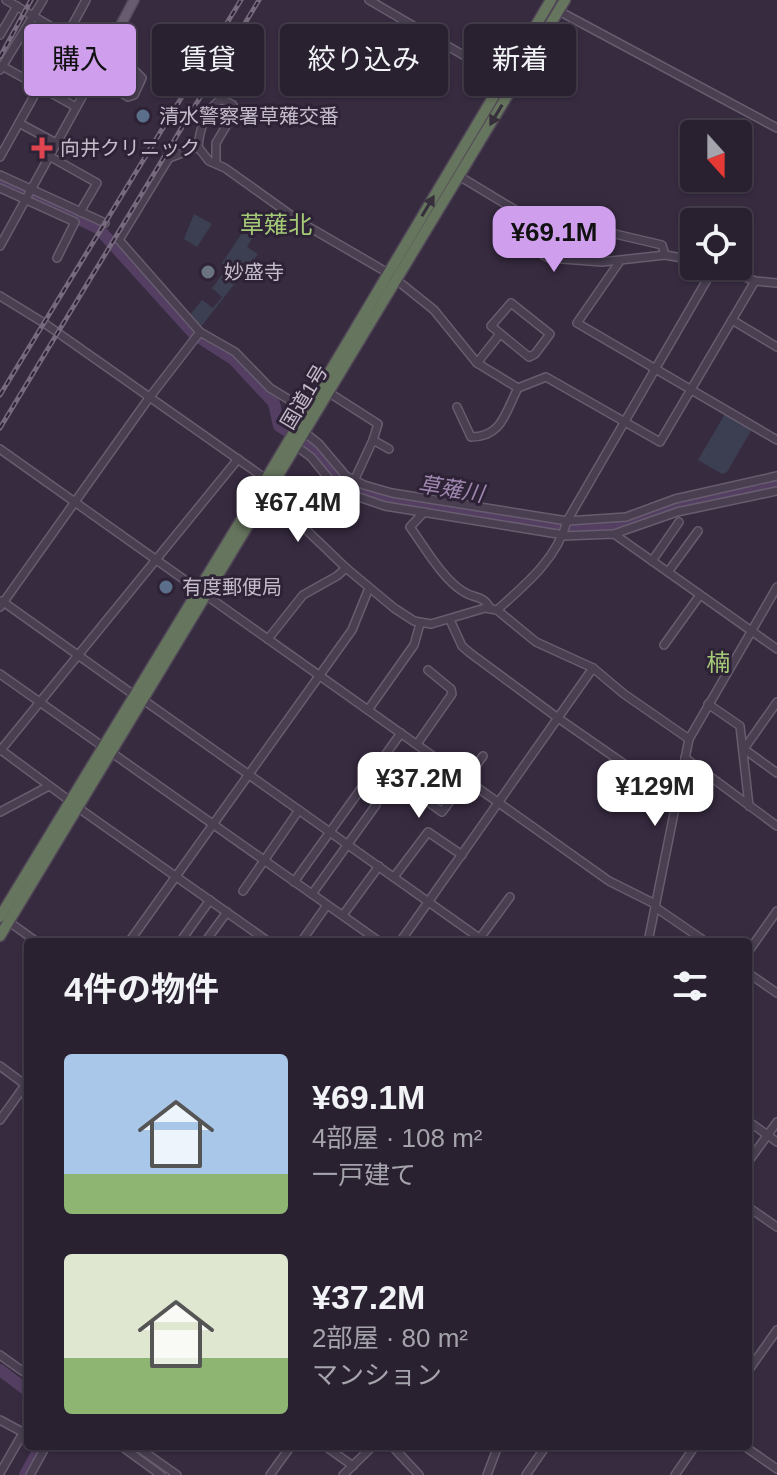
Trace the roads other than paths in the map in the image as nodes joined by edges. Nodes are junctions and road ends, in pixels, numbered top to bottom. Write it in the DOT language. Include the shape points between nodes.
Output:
graph roads {
  1 [pos="6,0"];
  2 [pos="43,0"];
  3 [pos="86,0"];
  4 [pos="134,0"];
  5 [pos="369,0"];
  6 [pos="565,0"];
  7 [pos="16,4"];
  8 [pos="553,5"];
  9 [pos="33,16"];
  10 [pos="47,24"];
  11 [pos="73,24"];
  12 [pos="123,24"];
  13 [pos="540,24"];
  14 [pos="0,35"];
  15 [pos="464,56"];
  16 [pos="108,59"];
  17 [pos="1,68"];
  18 [pos="24,80"];
  19 [pos="34,96"];
  20 [pos="56,96"];
  21 [pos="83,96"];
  22 [pos="494,96"];
  23 [pos="76,107"];
  24 [pos="19,123"];
  25 [pos="777,128"];
  26 [pos="56,143"];
  27 [pos="198,147"];
  28 [pos="49,156"];
  29 [pos="0,157"];
  30 [pos="216,163"];
  31 [pos="0,175"];
  32 [pos="459,176"];
  33 [pos="0,188"];
  34 [pos="32,189"];
  35 [pos="26,200"];
  36 [pos="517,211"];
  37 [pos="80,212"];
  38 [pos="105,223"];
  39 [pos="3,232"];
  40 [pos="0,246"];
  41 [pos="665,255"];
  42 [pos="57,258"];
  43 [pos="680,258"];
  44 [pos="620,261"];
  45 [pos="392,277"];
  46 [pos="708,280"];
  47 [pos="752,280"];
  48 [pos="755,281"];
  49 [pos="777,283"];
  50 [pos="0,296"];
  51 [pos="732,320"];
  52 [pos="200,332"];
  53 [pos="500,334"];
  54 [pos="777,347"];
  55 [pos="477,363"];
  56 [pos="654,369"];
  57 [pos="518,388"];
  58 [pos="691,390"];
  59 [pos="328,392"];
  60 [pos="149,398"];
  61 [pos="457,407"];
  62 [pos="306,410"];
  63 [pos="624,421"];
  64 [pos="304,432"];
  65 [pos="373,440"];
  66 [pos="777,440"];
  67 [pos="296,446"];
  68 [pos="0,449"];
  69 [pos="389,449"];
  70 [pos="238,459"];
  71 [pos="777,476"];
  72 [pos="266,479"];
  73 [pos="354,481"];
  74 [pos="777,491"];
  75 [pos="268,493"];
  76 [pos="75,501"];
  77 [pos="458,505"];
  78 [pos="424,512"];
  79 [pos="456,518"];
  80 [pos="567,521"];
  81 [pos="679,522"];
  82 [pos="698,531"];
  83 [pos="614,534"];
  84 [pos="563,535"];
  85 [pos="156,559"];
  86 [pos="652,561"];
  87 [pos="346,568"];
  88 [pos="668,572"];
  89 [pos="777,587"];
  90 [pos="369,588"];
  91 [pos="202,592"];
  92 [pos="700,595"];
  93 [pos="1,603"];
  94 [pos="493,609"];
  95 [pos="450,620"];
  96 [pos="420,624"];
  97 [pos="751,631"];
  98 [pos="268,639"];
  99 [pos="664,645"];
  100 [pos="777,649"];
  101 [pos="79,655"];
  102 [pos="593,668"];
  103 [pos="428,670"];
  104 [pos="0,674"];
  105 [pos="320,675"];
  106 [pos="138,697"];
  107 [pos="40,702"];
  108 [pos="777,702"];
  109 [pos="708,704"];
  110 [pos="368,710"];
  111 [pos="558,718"];
  112 [pos="401,733"];
  113 [pos="689,739"];
  114 [pos="417,744"];
  115 [pos="107,748"];
  116 [pos="744,749"];
  117 [pos="0,751"];
  118 [pos="483,756"];
  119 [pos="685,758"];
  120 [pos="441,762"];
  121 [pos="777,773"];
  122 [pos="248,775"];
  123 [pos="466,780"];
  124 [pos="400,782"];
  125 [pos="49,786"];
  126 [pos="417,794"];
  127 [pos="676,800"];
  128 [pos="498,803"];
  129 [pos="73,804"];
  130 [pos="376,805"];
  131 [pos="749,806"];
  132 [pos="299,810"];
  133 [pos="0,812"];
  134 [pos="214,823"];
  135 [pos="777,826"];
  136 [pos="330,832"];
  137 [pos="347,844"];
  138 [pos="462,855"];
  139 [pos="264,861"];
  140 [pos="379,866"];
  141 [pos="176,875"];
  142 [pos="394,877"];
  143 [pos="294,882"];
  144 [pos="243,891"];
  145 [pos="312,894"];
  146 [pos="510,897"];
  147 [pos="210,900"];
  148 [pos="429,902"];
  149 [pos="327,905"];
  150 [pos="655,906"];
  151 [pos="227,912"];
  152 [pos="777,913"];
  153 [pos="343,915"];
  154 [pos="2,917"];
  155 [pos="0,936"];
  156 [pos="31,938"];
  157 [pos="132,938"];
  158 [pos="183,938"];
  159 [pos="208,938"];
  160 [pos="263,938"];
  161 [pos="304,938"];
  162 [pos="375,938"];
  163 [pos="403,938"];
  164 [pos="479,938"];
  165 [pos="483,938"];
  166 [pos="649,938"];
  167 [pos="700,938"];
  168 [pos="752,947"];
  169 [pos="752,976"];
  170 [pos="777,993"];
  171 [pos="0,1066"];
  172 [pos="24,1082"];
  173 [pos="24,1088"];
  174 [pos="0,1120"];
  175 [pos="777,1122"];
  176 [pos="752,1124"];
  177 [pos="767,1135"];
  178 [pos="777,1142"];
  179 [pos="752,1156"];
  180 [pos="752,1210"];
  181 [pos="777,1227"];
  182 [pos="777,1330"];
  183 [pos="0,1355"];
  184 [pos="752,1365"];
  185 [pos="24,1372"];
  186 [pos="2,1421"];
  187 [pos="0,1431"];
  188 [pos="24,1433"];
  189 [pos="24,1437"];
  190 [pos="44,1450"];
  191 [pos="127,1450"];
  192 [pos="142,1450"];
  193 [pos="288,1450"];
  194 [pos="331,1450"];
  195 [pos="369,1450"];
  196 [pos="396,1450"];
  197 [pos="496,1450"];
  198 [pos="543,1450"];
  199 [pos="692,1450"];
  200 [pos="750,1450"];
  201 [pos="353,1466"];
  202 [pos="777,1469"];
  203 [pos="0,1473"];
  204 [pos="30,1475"];
  205 [pos="161,1475"];
  206 [pos="177,1475"];
  207 [pos="270,1475"];
  208 [pos="343,1475"];
  209 [pos="419,1475"];
  210 [pos="487,1475"];
  211 [pos="526,1475"];
  212 [pos="675,1475"];
  1 -- 7 [label="street"];
  2 -- 9 [label="street"];
  3 -- 11 [label="street"];
  4 -- 12 [label="main road"];
  5 -- 15 [label="street"];
  6 -- 8 [label="highway, 国道1号"];
  7 -- 9 [label="street"];
  7 -- 14 [label="street"];
  8 -- 13 [label="highway, 国道1号"];
  8 -- 25 [label="street"];
  8 -- 32 [label="highway, 国道1号, one-way"];
  9 -- 10 [label="street"];
  9 -- 17 [label="street"];
  16 -- 16 [label="street" via="142,78 134,95 118,92 117,71"];
  17 -- 18 [label="street"];
  19 -- 24 [label="street"];
  20 -- 23 [label="street"];
  21 -- 23 [label="street"];
  45 -- 22 [label="highway, 国道1号, one-way"];
  23 -- 26 [label="street"];
  24 -- 26 [label="street"];
  24 -- 29 [label="street"];
  26 -- 28 [label="street"];
  27 -- 30 [label="street"];
  27 -- 30 [label="street" via="208,113 221,99 228,101 235,111 216,143"];
  27 -- 52 [label="street" via="169,158 119,240"];
  28 -- 34 [label="street"];
  28 -- 37 [label="street" via="97,183"];
  30 -- 45 [label="street"];
  31 -- 34 [label="street"];
  32 -- 36 [label="street"];
  32 -- 45 [label="highway, 国道1号"];
  33 -- 35 [label="street"];
  34 -- 35 [label="street"];
  34 -- 37 [label="street"];
  35 -- 39 [label="street"];
  35 -- 42 [label="street" via="75,222"];
  36 -- 41 [label="street" via="662,245"];
  36 -- 44 [label="street" via="549,258"];
  37 -- 38 [label="street"];
  39 -- 40 [label="street"];
  41 -- 43 [label="street"];
  41 -- 44 [label="street"];
  44 -- 56 [label="street" via="577,323"];
  45 -- 55 [label="street" via="434,310"];
  45 -- 59 [label="highway, 国道1号"];
  45 -- 62 [label="highway, 国道1号"];
  46 -- 56 [label="street"];
  47 -- 48 [label="street"];
  48 -- 49 [label="street"];
  48 -- 51 [label="street"];
  50 -- 60 [label="street"];
  51 -- 54 [label="street"];
  51 -- 58 [label="street"];
  52 -- 60 [label="street"];
  52 -- 62 [label="street" via="235,352 270,388"];
  53 -- 53 [label="street" via="491,326 511,303 550,334 529,357"];
  53 -- 55 [label="street"];
  55 -- 57 [label="street"];
  56 -- 58 [label="street"];
  56 -- 63 [label="street"];
  57 -- 61 [label="street" via="496,430 484,437 471,437"];
  57 -- 63 [label="street" via="546,377"];
  58 -- 63 [label="street" via="660,442"];
  58 -- 66 [label="street"];
  59 -- 64 [label="highway, 国道1号"];
  59 -- 65 [label="street" via="378,424"];
  60 -- 70 [label="street"];
  60 -- 76 [label="street"];
  62 -- 72 [label="highway, 国道1号"];
  63 -- 80 [label="street"];
  64 -- 67 [label="highway, 国道1号"];
  64 -- 73 [label="street"];
  65 -- 69 [label="street"];
  65 -- 73 [label="street"];
  67 -- 75 [label="highway, 国道1号"];
  67 -- 78 [label="street" via="347,493"];
  68 -- 76 [label="street"];
  70 -- 72 [label="street"];
  70 -- 85 [label="street"];
  71 -- 80 [label="street" via="675,499 626,517"];
  72 -- 75 [label="street"];
  72 -- 91 [label="highway, 国道1号"];
  73 -- 77 [label="street"];
  74 -- 83 [label="street" via="677,512"];
  75 -- 87 [label="street"];
  75 -- 91 [label="highway, 国道1号"];
  76 -- 85 [label="street"];
  76 -- 93 [label="street"];
  77 -- 79 [label="street"];
  77 -- 80 [label="street"];
  78 -- 79 [label="street"];
  78 -- 94 [label="street" via="410,527 428,554 464,593"];
  79 -- 84 [label="street"];
  80 -- 84 [label="street"];
  81 -- 86 [label="street"];
  82 -- 88 [label="street"];
  83 -- 84 [label="street"];
  83 -- 86 [label="street"];
  84 -- 94 [label="street" via="539,571"];
  85 -- 91 [label="street"];
  85 -- 101 [label="street"];
  86 -- 88 [label="street"];
  87 -- 90 [label="street"];
  87 -- 98 [label="street" via="303,595"];
  88 -- 92 [label="street"];
  89 -- 97 [label="street"];
  90 -- 96 [label="street"];
  90 -- 105 [label="street" via="352,630"];
  91 -- 98 [label="street"];
  91 -- 106 [label="highway, 国道1号"];
  92 -- 97 [label="street"];
  92 -- 99 [label="street"];
  93 -- 101 [label="street"];
  94 -- 95 [label="street"];
  94 -- 102 [label="street" via="536,642"];
  95 -- 96 [label="street"];
  95 -- 111 [label="street" via="462,646"];
  96 -- 110 [label="street" via="414,645"];
  97 -- 100 [label="street"];
  97 -- 109 [label="street"];
  98 -- 105 [label="street"];
  101 -- 106 [label="street"];
  101 -- 107 [label="street"];
  102 -- 111 [label="street"];
  102 -- 113 [label="street"];
  103 -- 114 [label="street" via="452,694"];
  104 -- 107 [label="street"];
  105 -- 110 [label="street"];
  105 -- 122 [label="street"];
  106 -- 115 [label="highway, 国道1号"];
  106 -- 122 [label="street"];
  107 -- 115 [label="street"];
  107 -- 117 [label="street"];
  108 -- 116 [label="street"];
  109 -- 113 [label="street"];
  109 -- 116 [label="street" via="740,726"];
  110 -- 112 [label="street"];
  111 -- 127 [label="street"];
  111 -- 128 [label="street"];
  112 -- 114 [label="street"];
  112 -- 136 [label="street"];
  113 -- 119 [label="street"];
  114 -- 120 [label="street"];
  115 -- 129 [label="highway, 国道1号"];
  115 -- 134 [label="street"];
  116 -- 121 [label="street"];
  116 -- 131 [label="street"];
  117 -- 125 [label="street"];
  118 -- 123 [label="street"];
  119 -- 127 [label="street"];
  119 -- 131 [label="street"];
  120 -- 123 [label="street"];
  120 -- 126 [label="street"];
  122 -- 132 [label="street"];
  122 -- 134 [label="street"];
  123 -- 126 [label="street" via="442,812"];
  123 -- 128 [label="street"];
  124 -- 126 [label="street"];
  125 -- 129 [label="street"];
  125 -- 133 [label="street"];
  127 -- 150 [label="street"];
  128 -- 138 [label="street"];
  128 -- 150 [label="street" via="609,881"];
  129 -- 141 [label="street"];
  129 -- 154 [label="highway, 国道1号"];
  130 -- 137 [label="street"];
  131 -- 135 [label="street"];
  132 -- 136 [label="street"];
  132 -- 139 [label="street"];
  134 -- 139 [label="street"];
  134 -- 141 [label="street"];
  136 -- 137 [label="street"];
  136 -- 143 [label="street"];
  137 -- 140 [label="street"];
  137 -- 145 [label="street"];
  138 -- 142 [label="street" via="428,832"];
  138 -- 148 [label="street"];
  139 -- 143 [label="street"];
  139 -- 144 [label="street"];
  140 -- 142 [label="street"];
  140 -- 153 [label="street"];
  141 -- 147 [label="street"];
  141 -- 157 [label="street"];
  142 -- 148 [label="street"];
  143 -- 145 [label="street"];
  145 -- 149 [label="street"];
  146 -- 165 [label="street"];
  147 -- 151 [label="street"];
  147 -- 158 [label="street"];
  148 -- 163 [label="street"];
  148 -- 164 [label="street"];
  149 -- 153 [label="street"];
  149 -- 161 [label="street"];
  150 -- 166 [label="street"];
  150 -- 167 [label="street"];
  151 -- 159 [label="street"];
  151 -- 160 [label="street"];
  152 -- 168 [label="street"];
  153 -- 162 [label="street"];
  154 -- 155 [label="highway, 国道1号"];
  154 -- 156 [label="street"];
  169 -- 170 [label="street"];
  171 -- 172 [label="street"];
  173 -- 174 [label="street"];
  175 -- 177 [label="street"];
  176 -- 177 [label="street"];
  177 -- 178 [label="street"];
  177 -- 179 [label="street"];
  180 -- 181 [label="street"];
  182 -- 184 [label="street"];
  183 -- 185 [label="street"];
  186 -- 187 [label="street"];
  186 -- 188 [label="street"];
  189 -- 203 [label="street"];
  190 -- 204 [label="street"];
  191 -- 205 [label="street"];
  192 -- 206 [label="street"];
  193 -- 207 [label="street"];
  194 -- 201 [label="street"];
  195 -- 201 [label="street"];
  196 -- 209 [label="street"];
  197 -- 210 [label="street"];
  198 -- 211 [label="street"];
  199 -- 212 [label="street"];
  200 -- 202 [label="street"];
  201 -- 208 [label="street"];
}
